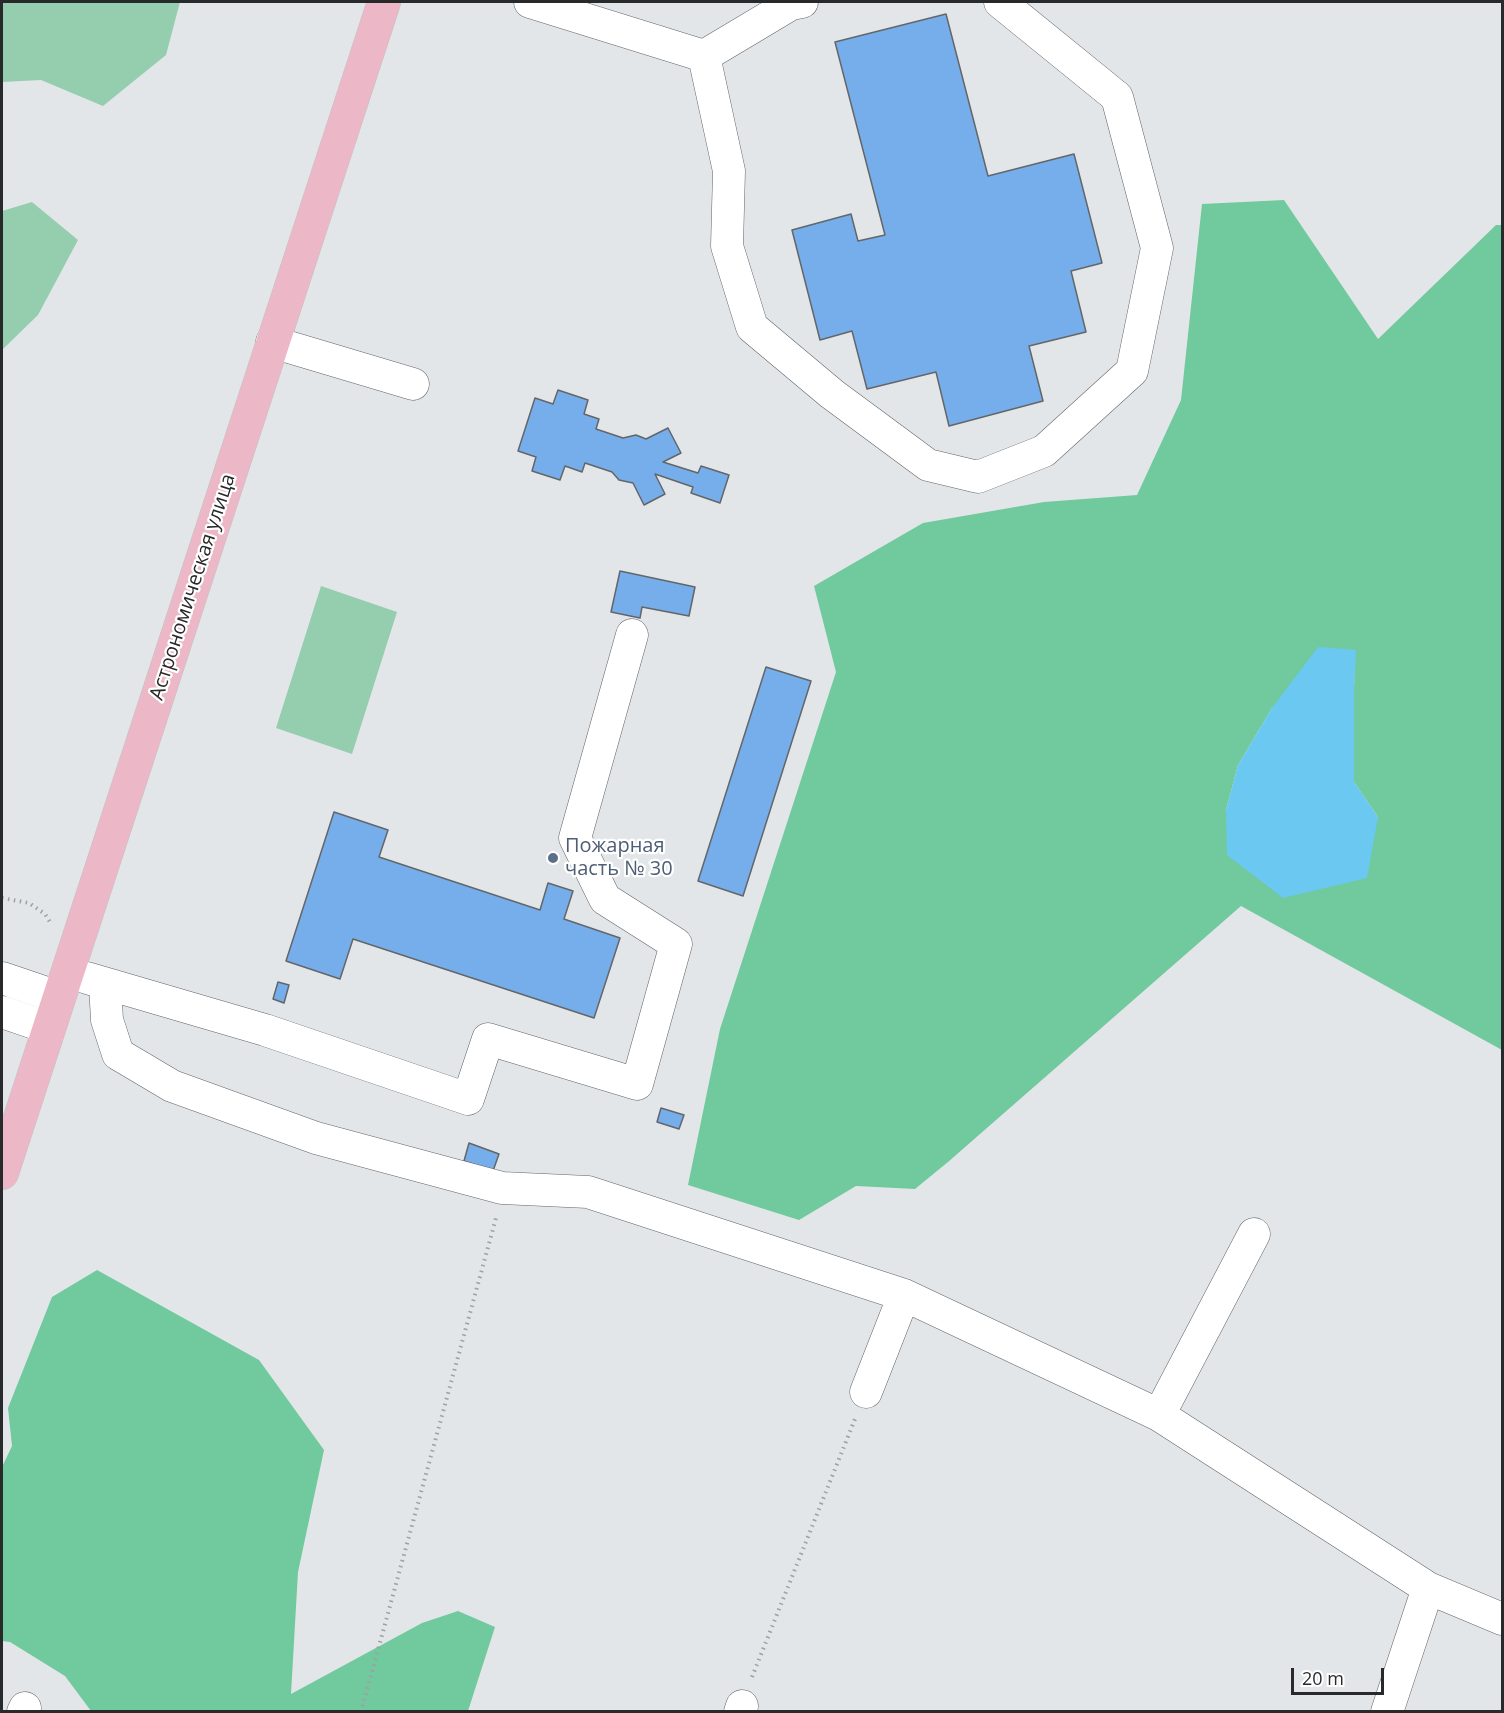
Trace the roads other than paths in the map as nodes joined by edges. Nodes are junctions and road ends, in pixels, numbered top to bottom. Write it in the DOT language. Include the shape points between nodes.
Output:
graph roads {
  1 [pos="384,2"];
  2 [pos="530,2"];
  3 [pos="802,2"];
  4 [pos="1000,2"];
  5 [pos="704,56"];
  6 [pos="272,342"];
  7 [pos="413,384"];
  8 [pos="632,635"];
  9 [pos="2,978"];
  10 [pos="63,984"];
  11 [pos="105,984"];
  12 [pos="2,1012"];
  13 [pos="49,1028"];
  14 [pos="2,1173"];
  15 [pos="1254,1234"];
  16 [pos="904,1295"];
  17 [pos="866,1392"];
  18 [pos="1159,1415"];
  19 [pos="1428,1588"];
  20 [pos="1503,1619"];
  21 [pos="1386,1712"];
  1 -- 6 [label="main road, Астрономическая улица"];
  2 -- 5 [label="street"];
  3 -- 5 [label="street" via="791,4"];
  4 -- 5 [label="street" via="1117,97 1157,248 1132,371 1044,451 978,477 928,465 832,394 752,327 727,246 729,171"];
  6 -- 7 [label="street"];
  6 -- 10 [label="main road, Астрономическая улица"];
  8 -- 11 [label="street" via="575,838 605,899 676,944 637,1084 488,1039 468,1099 265,1030"];
  9 -- 10 [label="street"];
  10 -- 11 [label="street"];
  10 -- 13 [label="main road, Астрономическая улица"];
  11 -- 16 [label="street" via="107,1020 118,1054 172,1086 316,1138 502,1188 588,1192"];
  12 -- 13 [label="street"];
  13 -- 14 [label="main road, Астрономическая улица"];
  15 -- 18 [label="street"];
  16 -- 17 [label="street"];
  16 -- 18 [label="street"];
  18 -- 19 [label="street"];
  19 -- 20 [label="street"];
  19 -- 21 [label="street"];
}
